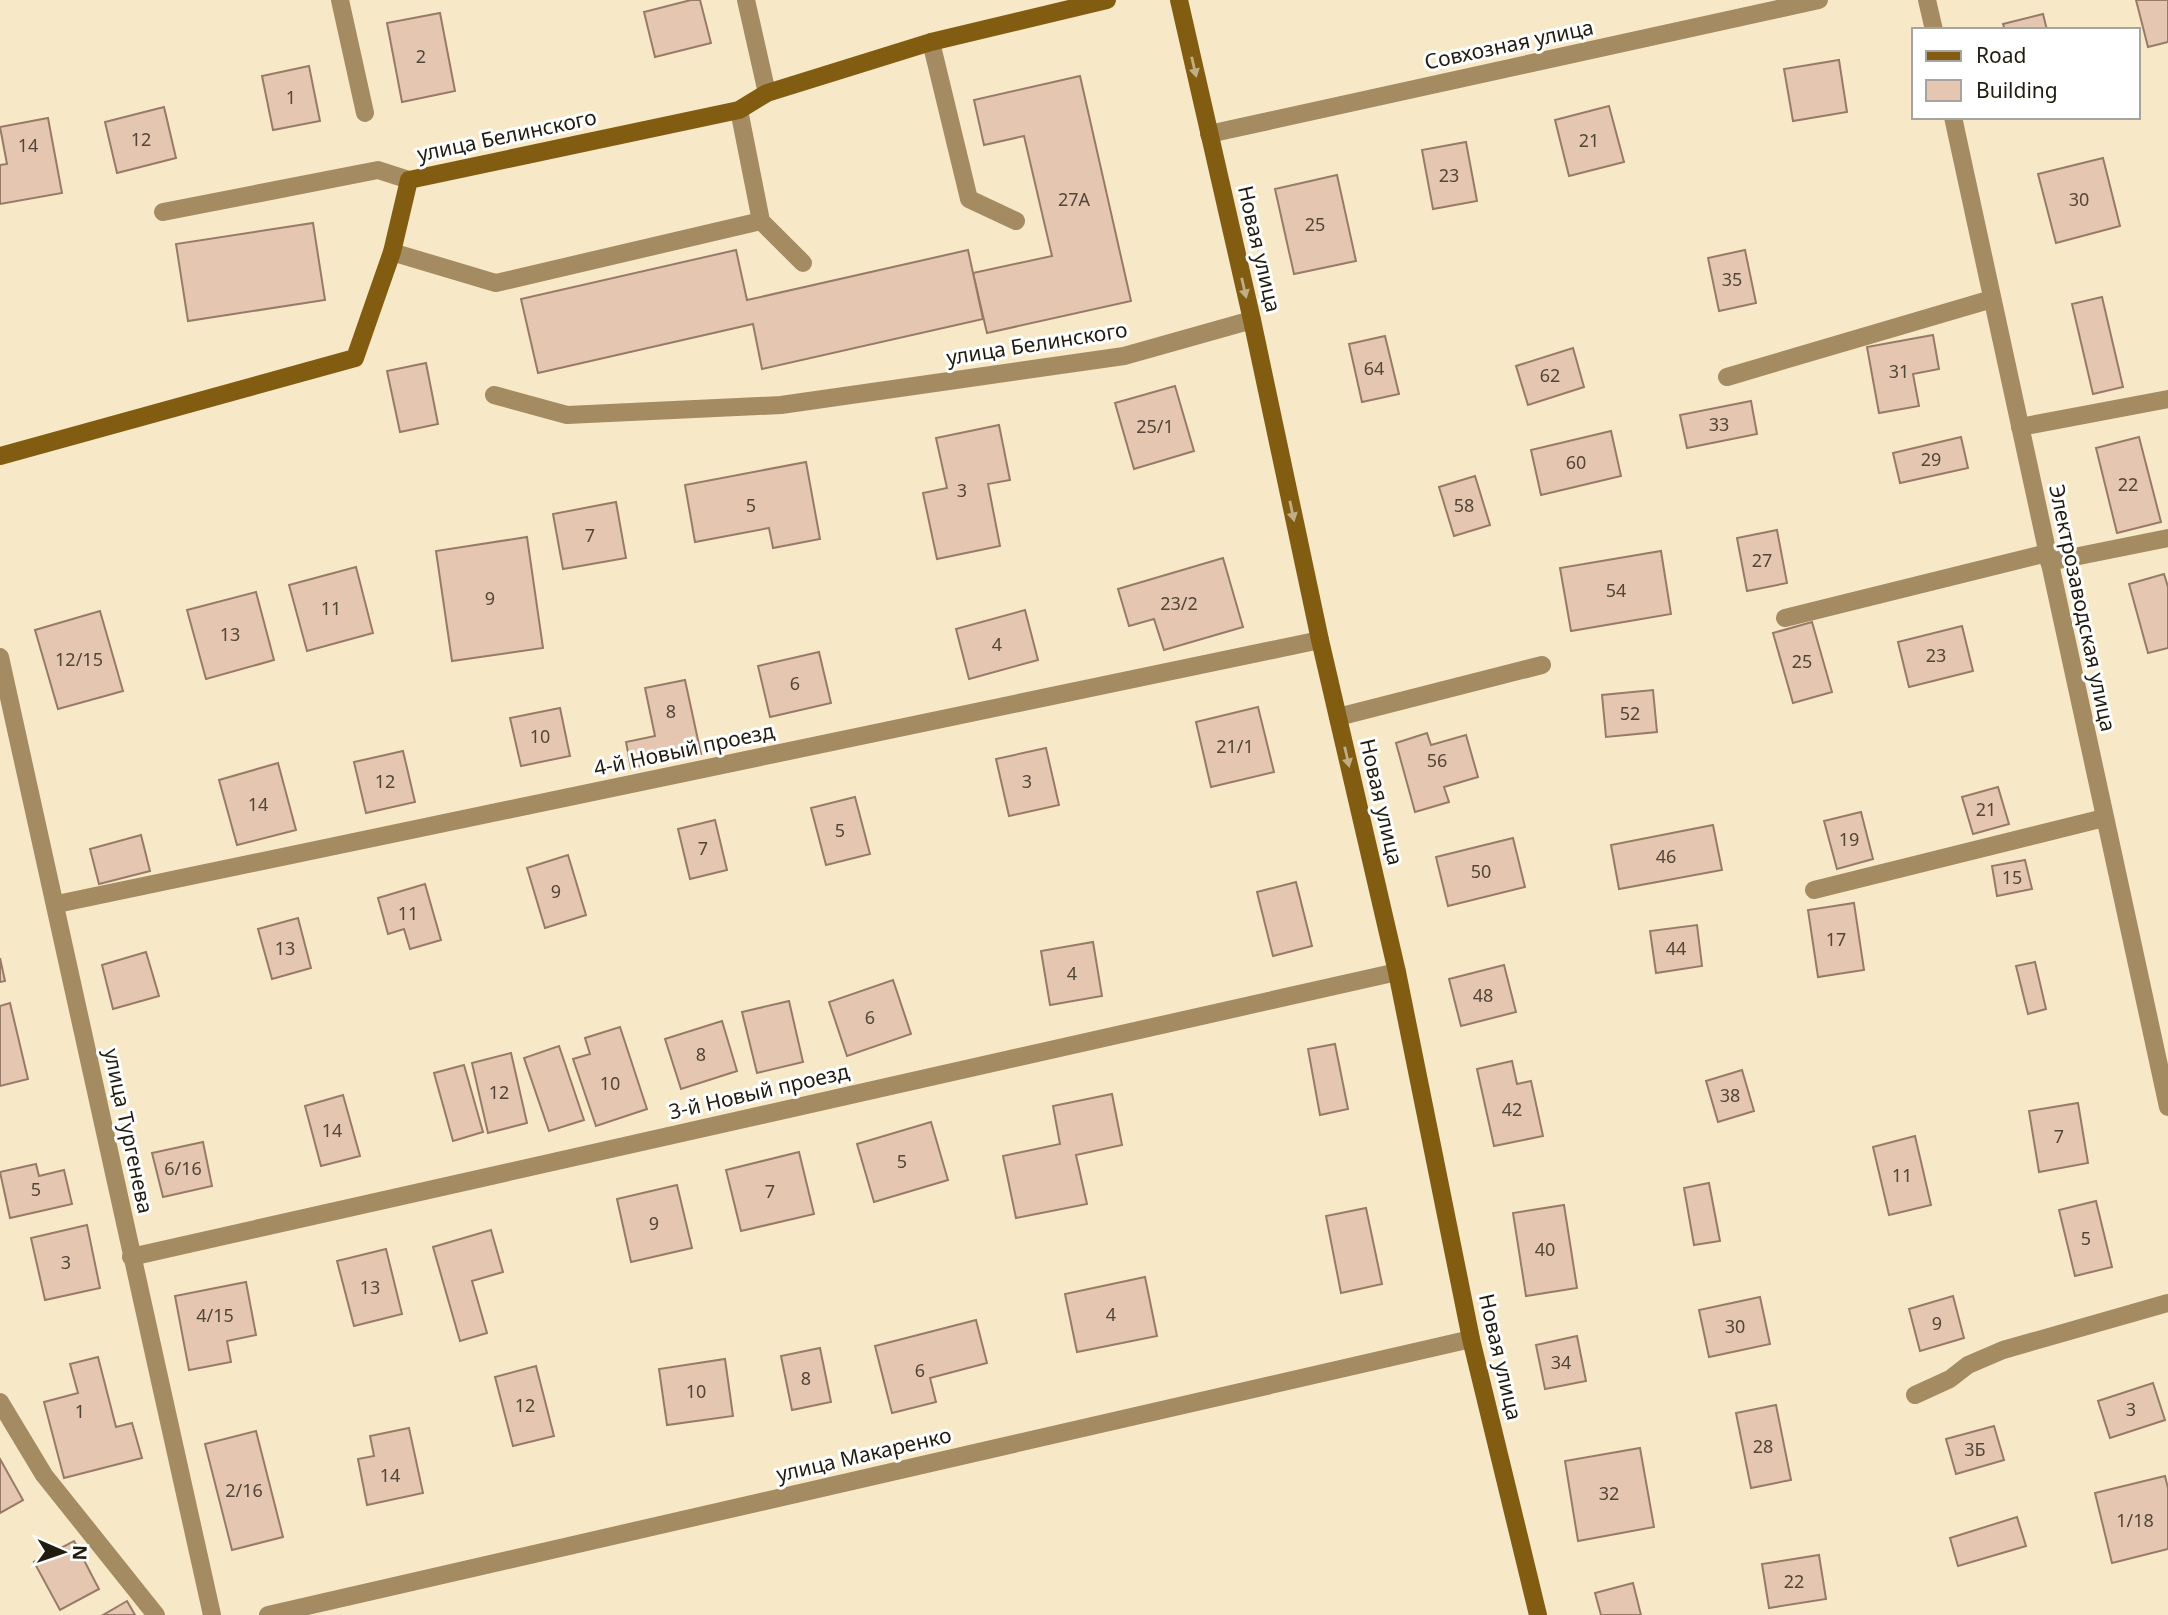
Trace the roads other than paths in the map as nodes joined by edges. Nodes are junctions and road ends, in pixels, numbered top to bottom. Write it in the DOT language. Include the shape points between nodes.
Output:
graph roads {
  1 [pos="340,0"];
  2 [pos="746,0"];
  3 [pos="1107,0"];
  4 [pos="1179,0"];
  5 [pos="1819,0"];
  6 [pos="1927,0"];
  7 [pos="1934,28"];
  8 [pos="931,42"];
  9 [pos="767,93"];
  10 [pos="739,110"];
  11 [pos="365,113"];
  12 [pos="1953,119"];
  13 [pos="1209,134"];
  14 [pos="409,180"];
  15 [pos="163,212"];
  16 [pos="761,221"];
  17 [pos="1016,221"];
  18 [pos="392,252"];
  19 [pos="803,263"];
  20 [pos="1992,299"];
  21 [pos="1252,320"];
  22 [pos="1727,377"];
  23 [pos="494,394"];
  24 [pos="2168,399"];
  25 [pos="2020,427"];
  26 [pos="0,456"];
  27 [pos="2168,538"];
  28 [pos="2048,558"];
  29 [pos="1785,618"];
  30 [pos="1320,640"];
  31 [pos="0,657"];
  32 [pos="1542,665"];
  33 [pos="1338,718"];
  34 [pos="2104,818"];
  35 [pos="1814,890"];
  36 [pos="57,904"];
  37 [pos="1397,972"];
  38 [pos="2168,1107"];
  39 [pos="131,1256"];
  40 [pos="2168,1303"];
  41 [pos="1471,1339"];
  42 [pos="1914,1395"];
  43 [pos="0,1402"];
  44 [pos="156,1615"];
  45 [pos="212,1615"];
  46 [pos="268,1615"];
  47 [pos="1538,1615"];
  1 -- 11 [label="street"];
  2 -- 9 [label="street"];
  3 -- 8 [label="street, улица Белинского"];
  4 -- 13 [label="street, Новая улица, one-way"];
  5 -- 13 [label="street, Совхозная улица"];
  6 -- 7 [label="street"];
  8 -- 9 [label="street, улица Белинского"];
  8 -- 17 [label="street" via="969,200"];
  9 -- 10 [label="street, улица Белинского"];
  10 -- 14 [label="street, улица Белинского"];
  10 -- 16 [label="street"];
  12 -- 20 [label="street, Электрозаводская улица"];
  13 -- 21 [label="street, Новая улица, one-way"];
  14 -- 15 [label="street" via="378,170"];
  14 -- 18 [label="street, улица Белинского"];
  16 -- 18 [label="street" via="496,283"];
  16 -- 19 [label="street"];
  18 -- 26 [label="street, улица Белинского" via="355,358"];
  20 -- 22 [label="street"];
  20 -- 25 [label="street, Электрозаводская улица"];
  21 -- 23 [label="street, улица Белинского" via="1124,356 781,405 567,415"];
  21 -- 30 [label="street, Новая улица, one-way"];
  24 -- 25 [label="street"];
  25 -- 28 [label="street, Электрозаводская улица"];
  27 -- 28 [label="street"];
  28 -- 29 [label="street"];
  28 -- 34 [label="street, Электрозаводская улица"];
  30 -- 33 [label="street, Новая улица"];
  30 -- 36 [label="street, 4-й Новый проезд"];
  31 -- 36 [label="street, улица Тургенева"];
  32 -- 33 [label="street"];
  33 -- 37 [label="street, Новая улица, one-way"];
  34 -- 35 [label="street"];
  34 -- 38 [label="street, Электрозаводская улица"];
  36 -- 39 [label="street, улица Тургенева"];
  37 -- 39 [label="street, 3-й Новый проезд"];
  37 -- 41 [label="street, Новая улица"];
  39 -- 45 [label="street, улица Тургенева"];
  40 -- 42 [label="street" via="2003,1350"];
  41 -- 46 [label="street, улица Макаренко"];
  41 -- 47 [label="street, Новая улица"];
  43 -- 44 [label="street" via="44,1475"];
}
